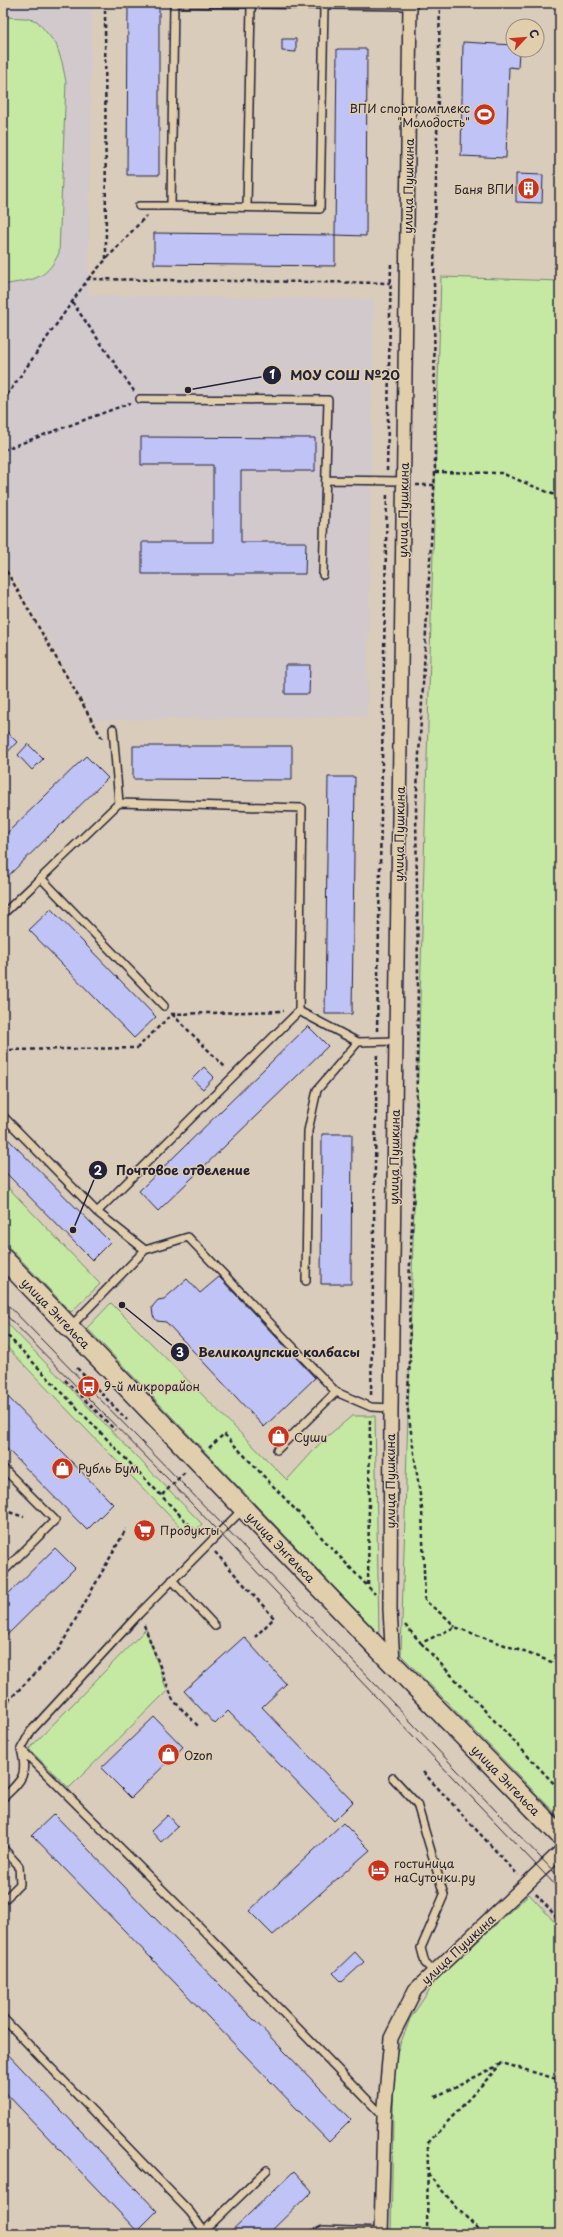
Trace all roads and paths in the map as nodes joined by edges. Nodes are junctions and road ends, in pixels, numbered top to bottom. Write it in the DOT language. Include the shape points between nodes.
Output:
graph roads {
  1 [pos="105,3"];
  2 [pos="440,3"];
  3 [pos="251,4"];
  4 [pos="410,5"];
  5 [pos="324,6"];
  6 [pos="139,206"];
  7 [pos="156,206"];
  8 [pos="171,206"];
  9 [pos="247,207"];
  10 [pos="106,259"];
  11 [pos="391,259"];
  12 [pos="88,279"];
  13 [pos="390,283"];
  14 [pos="72,302"];
  15 [pos="140,399"];
  16 [pos="3,401"];
  17 [pos="3,450"];
  18 [pos="434,472"];
  19 [pos="326,480"];
  20 [pos="387,481"];
  21 [pos="407,483"];
  22 [pos="434,485"];
  23 [pos="560,497"];
  24 [pos="3,565"];
  25 [pos="323,575"];
  26 [pos="113,729"];
  27 [pos="115,761"];
  28 [pos="119,803"];
  29 [pos="41,878"];
  30 [pos="3,914"];
  31 [pos="164,1006"];
  32 [pos="299,1011"];
  33 [pos="172,1014"];
  34 [pos="377,1041"];
  35 [pos="396,1041"];
  36 [pos="358,1042"];
  37 [pos="3,1050"];
  38 [pos="234,1076"];
  39 [pos="3,1116"];
  40 [pos="97,1212"];
  41 [pos="145,1250"];
  42 [pos="3,1258"];
  43 [pos="306,1281"];
  44 [pos="70,1327"];
  45 [pos="3,1331"];
  46 [pos="77,1368"];
  47 [pos="65,1380"];
  48 [pos="336,1392"];
  49 [pos="371,1407"];
  50 [pos="391,1408"];
  51 [pos="127,1420"];
  52 [pos="115,1430"];
  53 [pos="210,1448"];
  54 [pos="277,1450"];
  55 [pos="3,1468"];
  56 [pos="185,1472"];
  57 [pos="161,1495"];
  58 [pos="244,1507"];
  59 [pos="3,1510"];
  60 [pos="24,1517"];
  61 [pos="126,1529"];
  62 [pos="208,1544"];
  63 [pos="3,1572"];
  64 [pos="172,1580"];
  65 [pos="368,1585"];
  66 [pos="390,1609"];
  67 [pos="139,1614"];
  68 [pos="215,1626"];
  69 [pos="455,1627"];
  70 [pos="255,1637"];
  71 [pos="422,1643"];
  72 [pos="393,1664"];
  73 [pos="560,1665"];
  74 [pos="3,1706"];
  75 [pos="199,1727"];
  76 [pos="21,1749"];
  77 [pos="423,1772"];
  78 [pos="393,1778"];
  79 [pos="560,1790"];
  80 [pos="3,1798"];
  81 [pos="560,1835"];
  82 [pos="3,1848"];
  83 [pos="560,1852"];
  84 [pos="527,1884"];
  85 [pos="3,1902"];
  86 [pos="560,1921"];
  87 [pos="433,1971"];
  88 [pos="3,2018"];
  89 [pos="502,2063"];
  90 [pos="560,2080"];
  91 [pos="435,2097"];
  92 [pos="384,2117"];
  93 [pos="267,2170"];
  94 [pos="428,2174"];
  95 [pos="203,2232"];
  96 [pos="381,2233"];
  97 [pos="314,2234"];
  98 [pos="427,2234"];
  99 [pos="483,2234"];
  1 -- 10 [label="path"];
  2 -- 18 [label="path" via="434,271"];
  3 -- 5 [label="lane"];
  3 -- 8 [label="lane" via="174,3"];
  3 -- 9 [label="lane"];
  4 -- 5 [label="lane"];
  4 -- 21 [label="street, улица Пушкина"];
  5 -- 9 [label="lane" via="320,209"];
  6 -- 7 [label="lane"];
  7 -- 8 [label="lane"];
  7 -- 10 [label="path"];
  8 -- 9 [label="lane"];
  10 -- 12 [label="path"];
  11 -- 13 [label="path"];
  12 -- 13 [label="path"];
  12 -- 14 [label="path"];
  13 -- 20 [label="path"];
  14 -- 15 [label="path"];
  14 -- 16 [label="path"];
  15 -- 17 [label="path"];
  15 -- 19 [label="lane" via="328,400"];
  18 -- 22 [label="path"];
  18 -- 23 [label="path" via="501,473"];
  19 -- 20 [label="lane"];
  19 -- 25 [label="lane"];
  20 -- 21 [label="lane"];
  20 -- 34 [label="path"];
  21 -- 22 [label="path"];
  21 -- 35 [label="street, улица Пушкина"];
  22 -- 69 [label="path" via="416,808 416,1150 409,1282 410,1361 407,1404 422,1509 425,1601"];
  24 -- 27 [label="path"];
  26 -- 27 [label="lane"];
  27 -- 28 [label="lane"];
  28 -- 29 [label="lane"];
  28 -- 32 [label="lane" via="302,808"];
  29 -- 30 [label="lane"];
  29 -- 31 [label="lane"];
  32 -- 33 [label="path"];
  32 -- 36 [label="lane"];
  32 -- 38 [label="lane"];
  33 -- 37 [label="path" via="137,1048"];
  33 -- 38 [label="path"];
  34 -- 35 [label="lane"];
  34 -- 36 [label="lane"];
  34 -- 49 [label="path"];
  35 -- 50 [label="street, улица Пушкина"];
  36 -- 43 [label="lane" via="317,1090 308,1131"];
  38 -- 40 [label="lane"];
  39 -- 40 [label="lane"];
  40 -- 41 [label="lane"];
  41 -- 44 [label="lane"];
  41 -- 48 [label="lane" via="188,1237"];
  42 -- 44 [label="main road, улица Энгельса"];
  44 -- 58 [label="main road, улица Энгельса"];
  45 -- 57 [label="path"];
  46 -- 51 [label="path"];
  47 -- 52 [label="path"];
  48 -- 49 [label="lane"];
  48 -- 54 [label="lane"];
  49 -- 50 [label="lane"];
  49 -- 65 [label="path"];
  50 -- 66 [label="street, улица Пушкина"];
  53 -- 65 [label="path" via="224,1434"];
  55 -- 63 [label="lane" via="55,1520"];
  56 -- 57 [label="path"];
  57 -- 62 [label="path"];
  58 -- 62 [label="lane"];
  58 -- 72 [label="main road, улица Энгельса"];
  59 -- 60 [label="path"];
  61 -- 74 [label="path" via="59,1649"];
  62 -- 64 [label="lane"];
  62 -- 70 [label="path" via="274,1618"];
  64 -- 67 [label="lane"];
  64 -- 68 [label="lane"];
  65 -- 66 [label="path"];
  66 -- 71 [label="path"];
  66 -- 72 [label="street, улица Пушкина"];
  67 -- 75 [label="path" via="173,1700"];
  67 -- 76 [label="lane" via="31,1731"];
  69 -- 71 [label="path"];
  69 -- 73 [label="path"];
  71 -- 79 [label="path"];
  72 -- 81 [label="main road, улица Энгельса"];
  76 -- 80 [label="lane" via="26,1767 18,1783"];
  76 -- 92 [label="lane" via="199,1926"];
  77 -- 84 [label="path"];
  78 -- 87 [label="lane" via="417,1804 444,1895 421,1948 425,1963"];
  82 -- 85 [label="lane" via="19,1866 20,1884"];
  83 -- 84 [label="street, улица Пушкина"];
  84 -- 86 [label="path"];
  84 -- 87 [label="street, улица Пушкина"];
  87 -- 92 [label="street, улица Пушкина" via="415,1990 391,2038"];
  88 -- 95 [label="lane" via="190,2212"];
  89 -- 90 [label="path"];
  89 -- 91 [label="path"];
  89 -- 94 [label="path" via="428,2143"];
  92 -- 96 [label="street, улица Пушкина"];
  93 -- 95 [label="lane"];
  94 -- 98 [label="path"];
  94 -- 99 [label="path"];
  96 -- 97 [label="lane" via="323,2230"];
}
